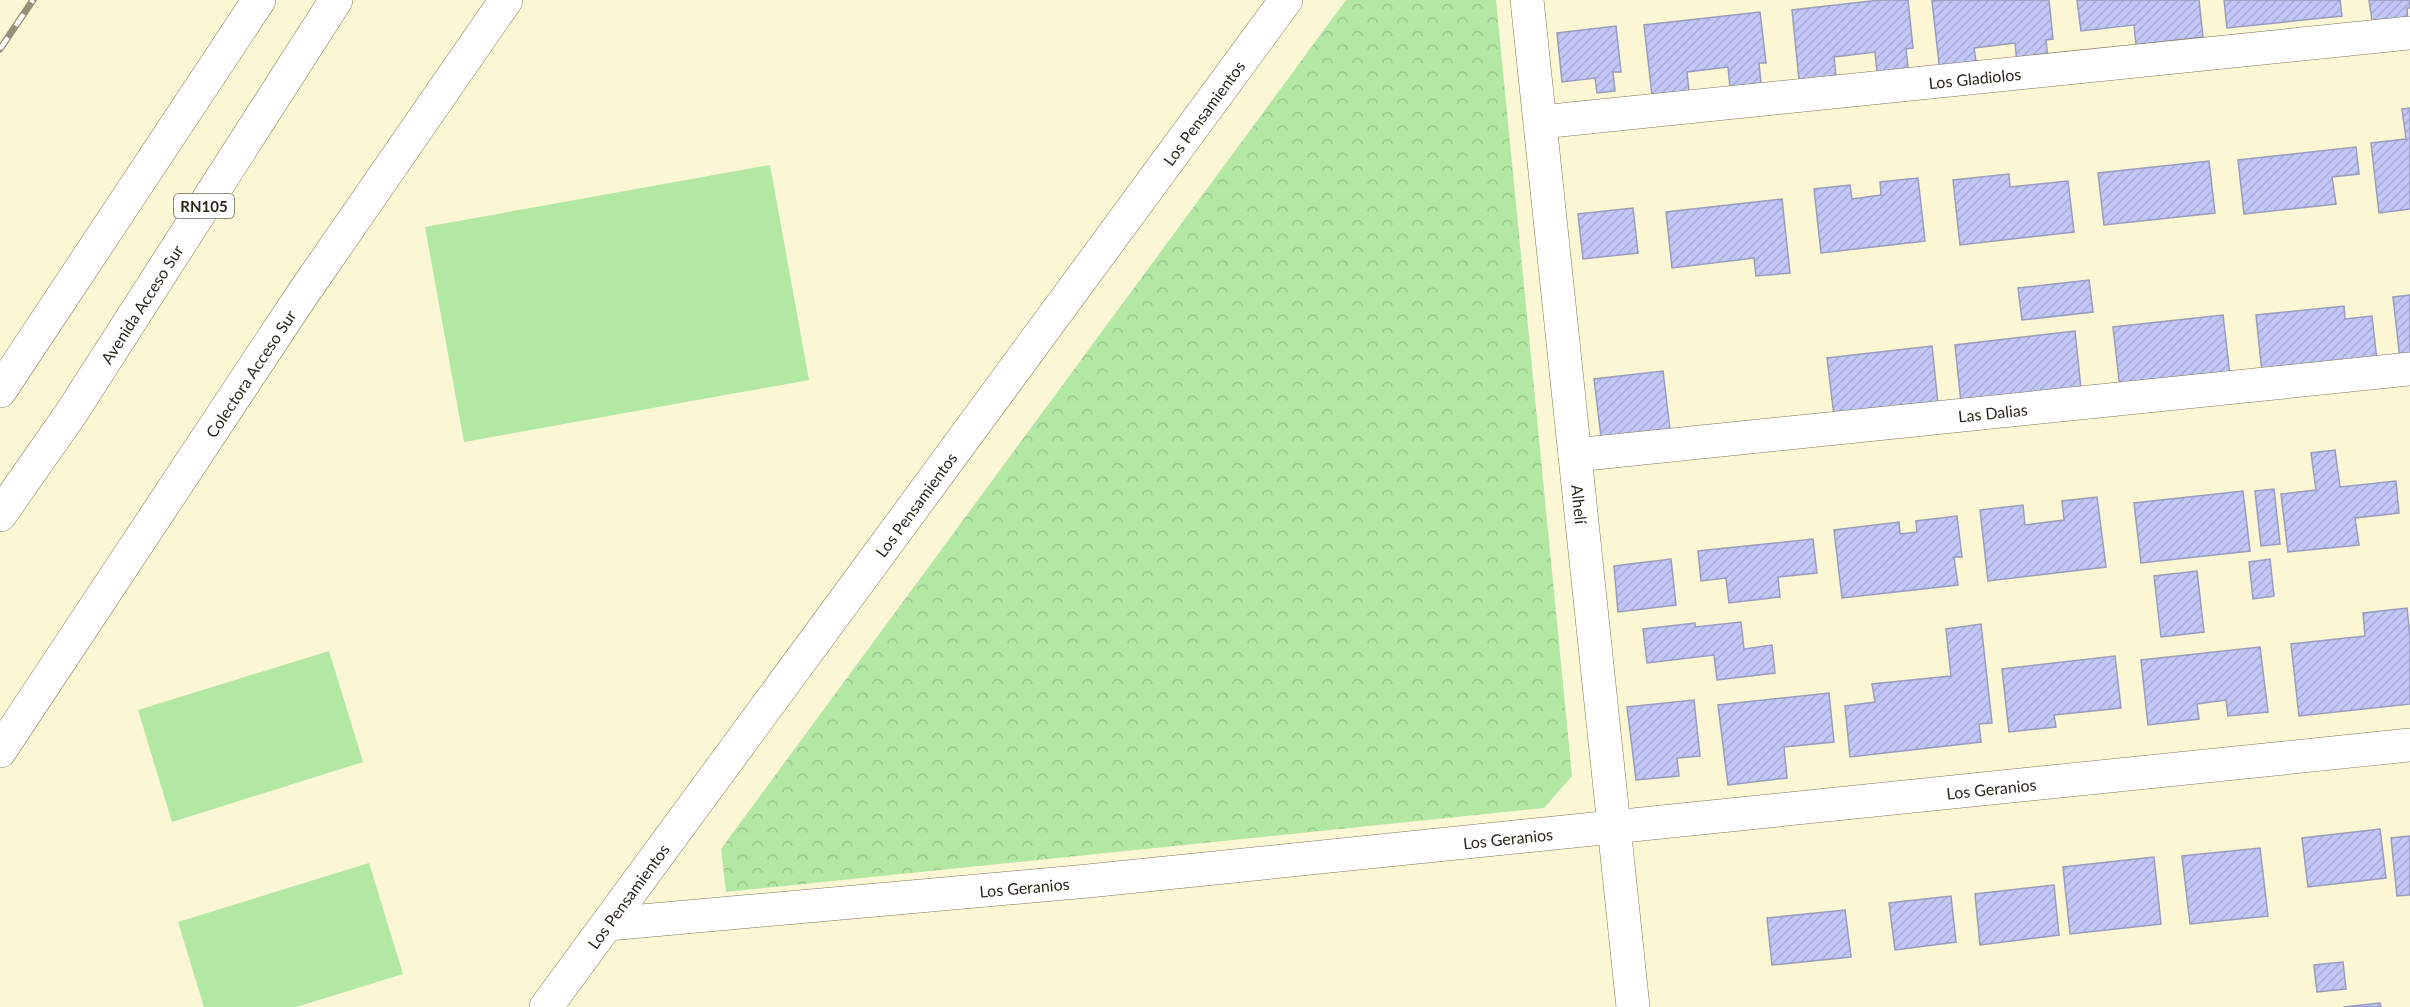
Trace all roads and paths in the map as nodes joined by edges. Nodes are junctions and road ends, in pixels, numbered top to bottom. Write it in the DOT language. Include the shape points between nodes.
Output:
graph roads {
  1 [pos="259,0"];
  2 [pos="336,0"];
  3 [pos="506,0"];
  4 [pos="1286,0"];
  5 [pos="1527,0"];
  6 [pos="2410,33"];
  7 [pos="1541,122"];
  8 [pos="2410,369"];
  9 [pos="0,391"];
  10 [pos="1575,455"];
  11 [pos="0,515"];
  12 [pos="2410,745"];
  13 [pos="0,751"];
  14 [pos="1614,827"];
  15 [pos="608,924"];
  16 [pos="546,1007"];
  17 [pos="1633,1007"];
  1 -- 9 [label="main road"];
  2 -- 11 [label="main road, Avenida Acceso Sur / RN105" via="72,412"];
  3 -- 13 [label="main road, Colectora Acceso Sur" via="302,295"];
  4 -- 15 [label="main road, Los Pensamientos"];
  5 -- 7 [label="main road, Alhelí"];
  6 -- 7 [label="main road, Los Gladiolos"];
  7 -- 10 [label="main road, Alhelí"];
  8 -- 10 [label="main road, Las Dalias"];
  10 -- 14 [label="main road, Alhelí"];
  12 -- 14 [label="main road, Los Geranios"];
  14 -- 15 [label="main road, Los Geranios" via="1088,881"];
  14 -- 17 [label="main road, Alhelí"];
  15 -- 16 [label="main road, Los Pensamientos"];
}
